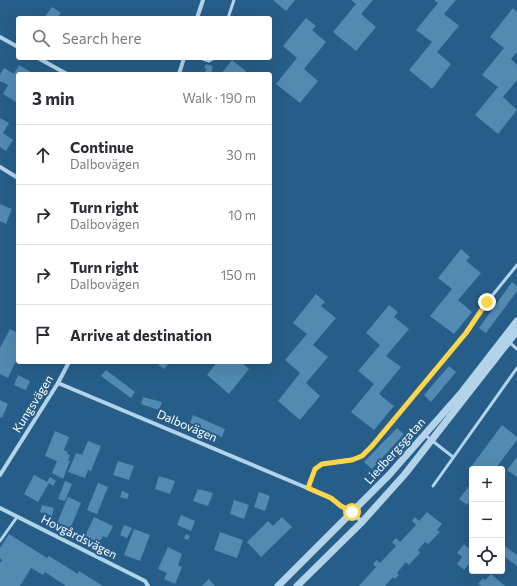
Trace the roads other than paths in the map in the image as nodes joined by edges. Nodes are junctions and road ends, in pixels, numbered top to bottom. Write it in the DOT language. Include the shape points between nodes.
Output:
graph roads {
  1 [pos="203,0"];
  2 [pos="234,0"];
  3 [pos="199,16"];
  4 [pos="229,16"];
  5 [pos="0,37"];
  6 [pos="16,46"];
  7 [pos="42,60"];
  8 [pos="183,60"];
  9 [pos="63,72"];
  10 [pos="180,72"];
  11 [pos="0,168"];
  12 [pos="16,177"];
  13 [pos="517,265"];
  14 [pos="517,321"];
  15 [pos="517,331"];
  16 [pos="509,342"];
  17 [pos="517,349"];
  18 [pos="68,364"];
  19 [pos="517,368"];
  20 [pos="58,383"];
  21 [pos="424,435"];
  22 [pos="431,441"];
  23 [pos="453,457"];
  24 [pos="0,475"];
  25 [pos="433,486"];
  26 [pos="308,488"];
  27 [pos="0,508"];
  28 [pos="352,512"];
  29 [pos="17,517"];
  30 [pos="362,522"];
  31 [pos="0,541"];
  32 [pos="148,586"];
  33 [pos="278,586"];
  34 [pos="296,586"];
  1 -- 3 [label="street"];
  2 -- 4 [label="lane"];
  5 -- 6 [label="street"];
  7 -- 9 [label="street"];
  8 -- 10 [label="street"];
  11 -- 12 [label="street"];
  13 -- 26 [label="lane" via="466,333 372,446 362,456 352,460 322,464 315,469"];
  14 -- 21 [label="street, Liedbergsgatan" via="462,392"];
  15 -- 16 [label="street, Liedbergsgatan"];
  16 -- 17 [label="lane"];
  16 -- 22 [label="street, Liedbergsgatan"];
  18 -- 20 [label="street, Kungsvägen"];
  19 -- 23 [label="lane"];
  20 -- 24 [label="street, Kungsvägen"];
  20 -- 26 [label="street, Dalbovägen"];
  21 -- 22 [label="lane"];
  21 -- 28 [label="street, Liedbergsgatan"];
  22 -- 23 [label="lane"];
  22 -- 30 [label="street, Liedbergsgatan"];
  23 -- 25 [label="lane"];
  26 -- 28 [label="street, Dalbovägen" via="331,498"];
  27 -- 29 [label="street, Hovgårdsvägen"];
  28 -- 30 [label="street, Dalbovägen"];
  28 -- 33 [label="street, Liedbergsgatan"];
  29 -- 31 [label="lane"];
  29 -- 32 [label="street, Hovgårdsvägen" via="145,582"];
  30 -- 34 [label="street, Liedbergsgatan"];
}
